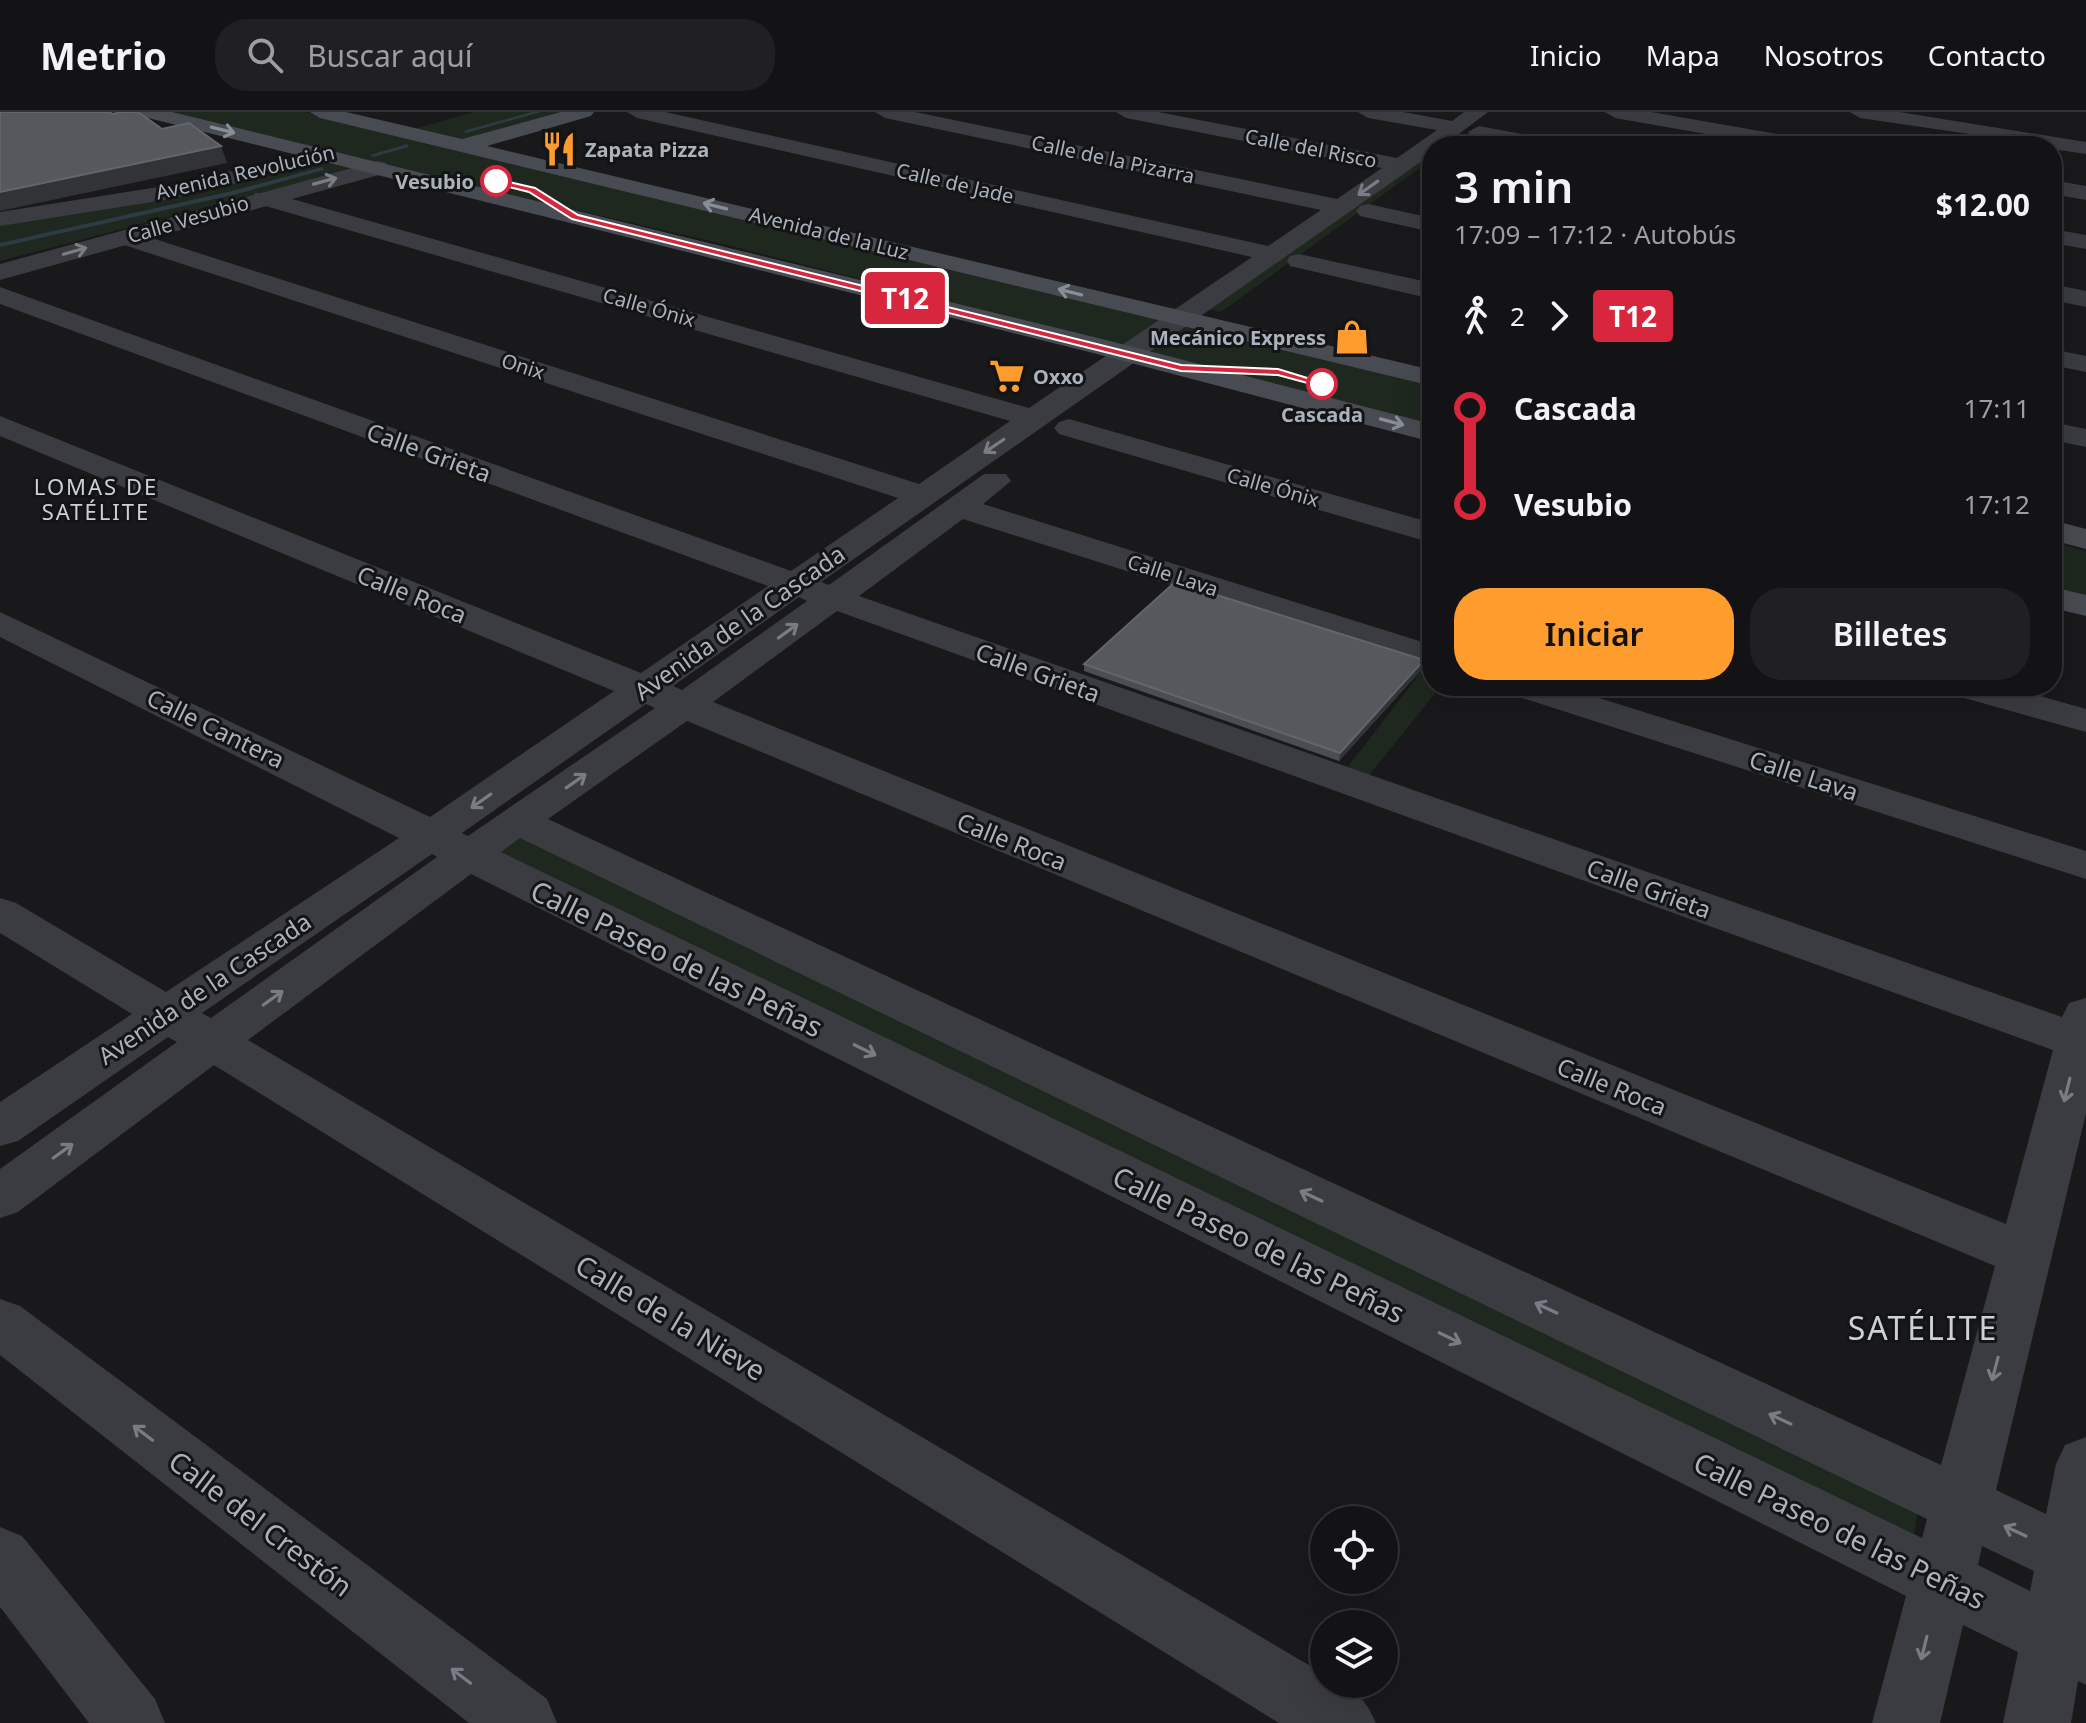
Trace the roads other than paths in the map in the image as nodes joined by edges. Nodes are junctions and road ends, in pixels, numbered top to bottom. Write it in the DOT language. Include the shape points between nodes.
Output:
graph roads {
  1 [pos="147,112"];
  2 [pos="320,112"];
  3 [pos="584,112"];
  4 [pos="637,112"];
  5 [pos="885,112"];
  6 [pos="1126,112"];
  7 [pos="1368,112"];
  8 [pos="1615,112"];
  9 [pos="1860,112"];
  10 [pos="1488,118"];
  11 [pos="449,122"];
  12 [pos="400,135"];
  13 [pos="1453,136"];
  14 [pos="1459,136"];
  15 [pos="1530,136"];
  16 [pos="1753,136"];
  17 [pos="2011,136"];
  18 [pos="2062,144"];
  19 [pos="457,148"];
  20 [pos="2086,148"];
  21 [pos="329,152"];
  22 [pos="1422,154"];
  23 [pos="1401,165"];
  24 [pos="275,166"];
  25 [pos="378,168"];
  26 [pos="245,174"];
  27 [pos="1422,175"];
  28 [pos="2062,189"];
  29 [pos="2086,193"];
  30 [pos="263,198"];
  31 [pos="1342,207"];
  32 [pos="1368,211"];
  33 [pos="0,219"];
  34 [pos="1422,223"];
  35 [pos="124,237"];
  36 [pos="2062,238"];
  37 [pos="2086,242"];
  38 [pos="1273,254"];
  39 [pos="1299,261"];
  40 [pos="0,272"];
  41 [pos="1422,289"];
  42 [pos="2062,294"];
  43 [pos="0,295"];
  44 [pos="2086,299"];
  45 [pos="1211,326"];
  46 [pos="1158,346"];
  47 [pos="2062,359"];
  48 [pos="2086,364"];
  49 [pos="1422,376"];
  50 [pos="1052,423"];
  51 [pos="0,425"];
  52 [pos="1422,430"];
  53 [pos="2062,433"];
  54 [pos="2086,438"];
  55 [pos="941,501"];
  56 [pos="1422,530"];
  57 [pos="2062,533"];
  58 [pos="2086,539"];
  59 [pos="795,584"];
  60 [pos="833,598"];
  61 [pos="2062,600"];
  62 [pos="2086,606"];
  63 [pos="0,623"];
  64 [pos="1422,654"];
  65 [pos="643,688"];
  66 [pos="1554,696"];
  67 [pos="1998,696"];
  68 [pos="684,706"];
  69 [pos="2086,721"];
  70 [pos="518,821"];
  71 [pos="450,845"];
  72 [pos="2086,865"];
  73 [pos="0,913"];
  74 [pos="165,1013"];
  75 [pos="2083,1028"];
  76 [pos="215,1041"];
  77 [pos="0,1127"];
  78 [pos="0,1197"];
  79 [pos="2024,1254"];
  80 [pos="0,1323"];
  81 [pos="2086,1464"];
  82 [pos="1959,1505"];
  83 [pos="0,1557"];
  84 [pos="2078,1560"];
  85 [pos="1941,1580"];
  86 [pos="2069,1643"];
  87 [pos="131,1723"];
  88 [pos="523,1723"];
  89 [pos="1342,1723"];
  90 [pos="1906,1723"];
  91 [pos="2037,1723"];
  1 -- 21 [label="main road, Avenida de la Luz, one-way"];
  2 -- 12 [label="main road, Avenida de la Luz"];
  3 -- 19 [label="main road"];
  4 -- 38 [label="street, Calle de Jade"];
  5 -- 31 [label="street, Calle de la Pizarra"];
  6 -- 23 [label="street, Calle del Risco"];
  7 -- 13 [label="street"];
  8 -- 16 [label="street"];
  9 -- 17 [label="street"];
  10 -- 14 [label="street, Avenida de la Cascada"];
  10 -- 15 [label="street"];
  11 -- 12 [label="main road, Avenida Revolución"];
  12 -- 19 [label="main road, Avenida de la Luz"];
  12 -- 21 [label="main road, Avenida Revolución"];
  18 -- 20 [label="street"];
  19 -- 25 [label="main road"];
  46 -- 19 [label="main road, Avenida de la Luz, one-way"];
  21 -- 24 [label="street, Avenida Revolución"];
  21 -- 25 [label="main road, Avenida de la Luz"];
  22 -- 23 [label="street, Avenida de la Cascada"];
  23 -- 31 [label="street, Avenida de la Cascada, one-way"];
  30 -- 25 [label="street, Calle Vesubio, one-way"];
  25 -- 46 [label="main road, Avenida de la Luz"];
  26 -- 33 [label="street, Avenida Revolución" via="171,192"];
  27 -- 32 [label="street"];
  28 -- 29 [label="street"];
  30 -- 35 [label="street, Calle Vesubio"];
  30 -- 50 [label="street, Calle Ónix"];
  31 -- 38 [label="street, Avenida de la Cascada"];
  32 -- 34 [label="street"];
  32 -- 39 [label="street"];
  40 -- 35 [label="street, Calle Vesubio, one-way"];
  35 -- 55 [label="street, Onix"];
  36 -- 37 [label="street"];
  38 -- 46 [label="street, Avenida de la Cascada"];
  39 -- 41 [label="street"];
  39 -- 45 [label="street"];
  42 -- 44 [label="street"];
  43 -- 59 [label="street, Calle Grieta"];
  45 -- 46 [label="main road, Avenida de la Luz"];
  45 -- 49 [label="main road, Avenida de la Luz"];
  46 -- 50 [label="street, Avenida de la Cascada"];
  46 -- 52 [label="main road, Avenida de la Luz, one-way"];
  47 -- 48 [label="street"];
  50 -- 55 [label="street, Avenida de la Cascada"];
  50 -- 56 [label="street, Calle Ónix"];
  51 -- 65 [label="street, Calle Roca"];
  53 -- 54 [label="street"];
  55 -- 59 [label="street, Avenida de la Cascada"];
  55 -- 60 [label="street, Avenida de la Cascada"];
  55 -- 64 [label="street, Calle Lava"];
  57 -- 58 [label="main road"];
  59 -- 60 [label="street, Calle Grieta"];
  59 -- 65 [label="street, Avenida de la Cascada"];
  68 -- 60 [label="street, Avenida de la Cascada, one-way"];
  60 -- 75 [label="street, Calle Grieta"];
  61 -- 62 [label="main road"];
  63 -- 71 [label="street, Calle Cantera"];
  65 -- 68 [label="street, Calle Roca"];
  65 -- 71 [label="street, Avenida de la Cascada, one-way"];
  66 -- 72 [label="street, Calle Lava"];
  67 -- 69 [label="street"];
  70 -- 68 [label="street, Avenida de la Cascada, one-way"];
  68 -- 79 [label="street, Calle Roca"];
  70 -- 71 [label="street, Avenida de la Cascada"];
  82 -- 70 [label="street, one-way"];
  71 -- 74 [label="street, Avenida de la Cascada"];
  76 -- 71 [label="street, Avenida de la Cascada, one-way"];
  71 -- 85 [label="street, Calle Paseo de las Peñas, one-way"];
  73 -- 74 [label="street, Calle de la Nieve"];
  74 -- 76 [label="street, Calle de la Nieve"];
  74 -- 77 [label="street, Avenida de la Cascada"];
  75 -- 79 [label="street, one-way"];
  78 -- 76 [label="street, Avenida de la Cascada, one-way"];
  76 -- 89 [label="street, Calle de la Nieve"];
  79 -- 82 [label="street, one-way"];
  88 -- 80 [label="street, Calle del Crestón, one-way"];
  81 -- 84 [label="street"];
  84 -- 82 [label="street, one-way"];
  82 -- 85 [label="street"];
  83 -- 87 [label="street"];
  84 -- 86 [label="street"];
  85 -- 86 [label="street, Calle Paseo de las Peñas"];
  85 -- 90 [label="street, one-way"];
  86 -- 91 [label="street"];
}
